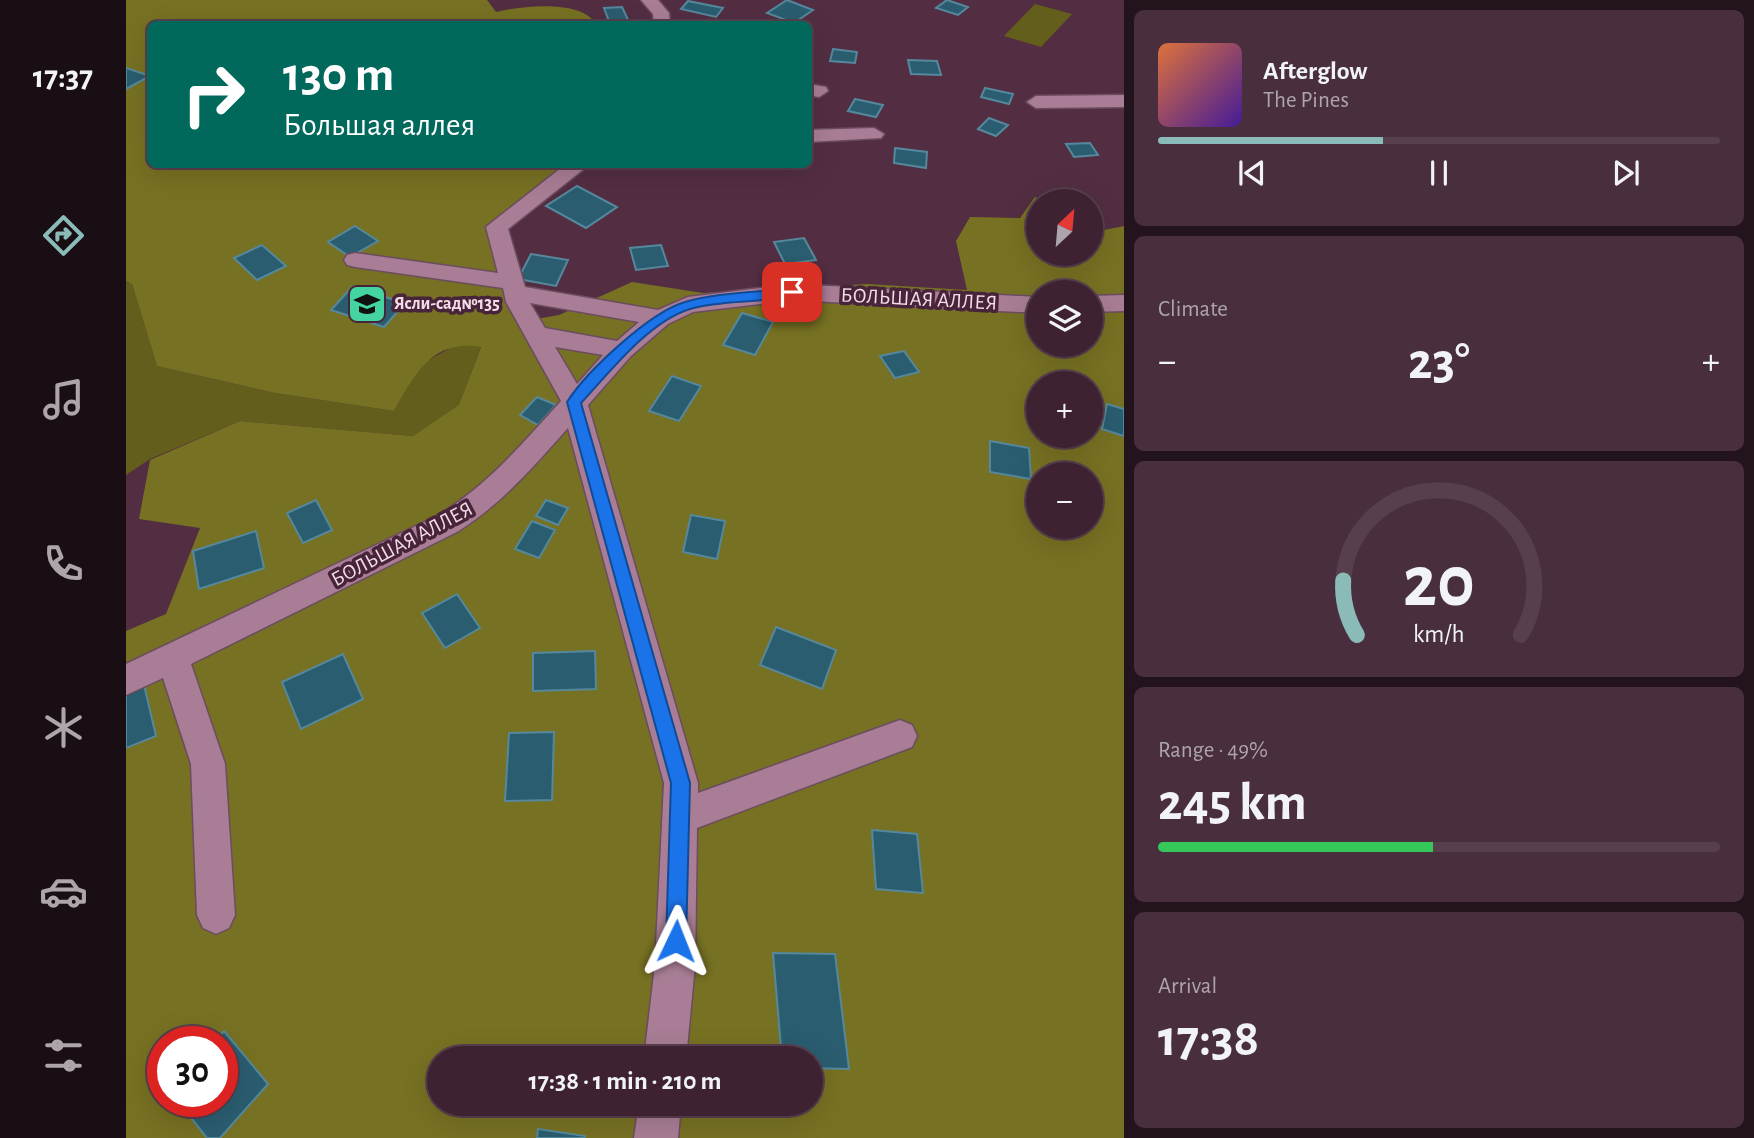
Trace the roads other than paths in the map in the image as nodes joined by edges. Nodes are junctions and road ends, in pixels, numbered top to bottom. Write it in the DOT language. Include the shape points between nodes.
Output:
graph roads {
  1 [pos="649,0"];
  2 [pos="662,21"];
  3 [pos="1124,101"];
  4 [pos="1036,102"];
  5 [pos="874,135"];
  6 [pos="812,136"];
  7 [pos="575,168"];
  8 [pos="355,260"];
  9 [pos="514,289"];
  10 [pos="1124,303"];
  11 [pos="1026,304"];
  12 [pos="1103,304"];
  13 [pos="660,318"];
  14 [pos="537,335"];
  15 [pos="622,350"];
  16 [pos="574,402"];
  17 [pos="173,659"];
  18 [pos="126,680"];
  19 [pos="900,736"];
  20 [pos="680,817"];
  21 [pos="216,915"];
  22 [pos="666,1046"];
  23 [pos="659,1116"];
  24 [pos="656,1138"];
  1 -- 2 [label="street" via="662,13"];
  3 -- 4 [label="street"];
  5 -- 6 [label="street"];
  7 -- 9 [label="street" via="497,227"];
  8 -- 9 [label="street" via="505,281"];
  9 -- 13 [label="street"];
  9 -- 14 [label="street"];
  10 -- 12 [label="street"];
  11 -- 13 [label="street, БОЛЬШАЯ АЛЛЕЯ" via="792,292 688,305"];
  13 -- 15 [label="street, БОЛЬШАЯ АЛЛЕЯ"];
  14 -- 15 [label="street"];
  14 -- 16 [label="street"];
  15 -- 16 [label="street, БОЛЬШАЯ АЛЛЕЯ"];
  16 -- 17 [label="street, БОЛЬШАЯ АЛЛЕЯ" via="478,505"];
  16 -- 20 [label="street" via="681,783"];
  17 -- 18 [label="street, БОЛЬШАЯ АЛЛЕЯ"];
  17 -- 21 [label="street" via="208,764"];
  19 -- 20 [label="street"];
  20 -- 22 [label="street" via="675,965"];
  23 -- 24 [label="street"];
}
